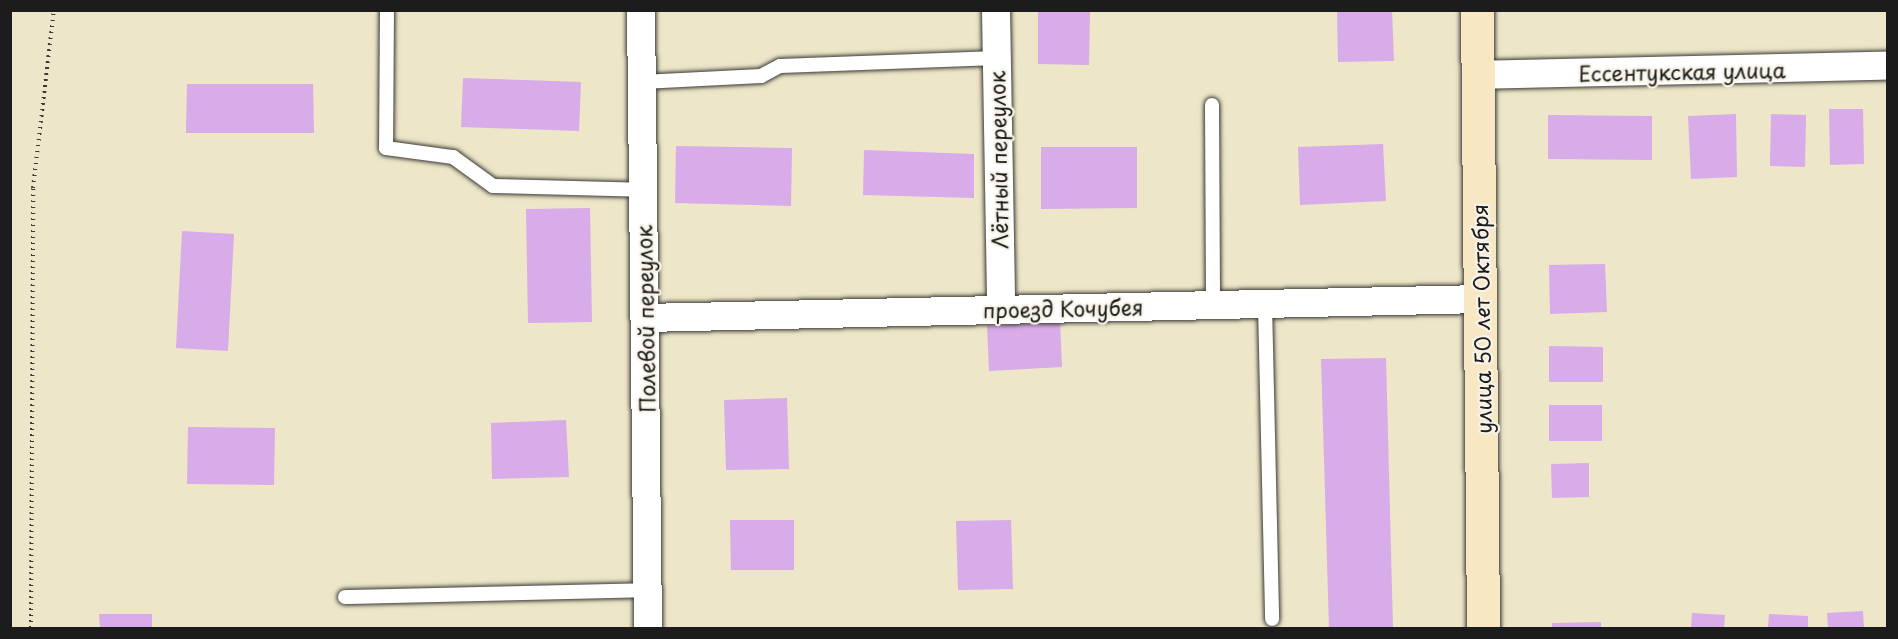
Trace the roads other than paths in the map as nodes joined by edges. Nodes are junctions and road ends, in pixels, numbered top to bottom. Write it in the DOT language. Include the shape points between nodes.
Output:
graph roads {
  1 [pos="387,10"];
  2 [pos="640,10"];
  3 [pos="996,10"];
  4 [pos="1477,10"];
  5 [pos="997,58"];
  6 [pos="1887,66"];
  7 [pos="1476,75"];
  8 [pos="642,82"];
  9 [pos="1212,105"];
  10 [pos="643,190"];
  11 [pos="1481,299"];
  12 [pos="1213,304"];
  13 [pos="1265,304"];
  14 [pos="1001,309"];
  15 [pos="645,318"];
  16 [pos="648,590"];
  17 [pos="345,597"];
  18 [pos="1272,619"];
  19 [pos="648,628"];
  20 [pos="1483,628"];
  1 -- 10 [label="lane" via="386,148 453,157 493,186"];
  2 -- 8 [label="street, Полевой переулок"];
  3 -- 5 [label="street, Лётный переулок"];
  4 -- 7 [label="main road, улица 50 лет Октября"];
  5 -- 8 [label="lane" via="780,66 761,76"];
  5 -- 14 [label="street, Лётный переулок"];
  6 -- 7 [label="street, Ессентукская улица"];
  7 -- 11 [label="main road, улица 50 лет Октября"];
  8 -- 10 [label="street, Полевой переулок"];
  9 -- 12 [label="lane"];
  10 -- 15 [label="street, Полевой переулок"];
  11 -- 13 [label="street, проезд Кочубея"];
  11 -- 20 [label="main road, улица 50 лет Октября"];
  12 -- 13 [label="street, проезд Кочубея"];
  12 -- 14 [label="street, проезд Кочубея"];
  13 -- 18 [label="lane"];
  14 -- 15 [label="street, проезд Кочубея"];
  15 -- 16 [label="street, Полевой переулок"];
  16 -- 17 [label="lane"];
  16 -- 19 [label="street, Полевой переулок"];
}
